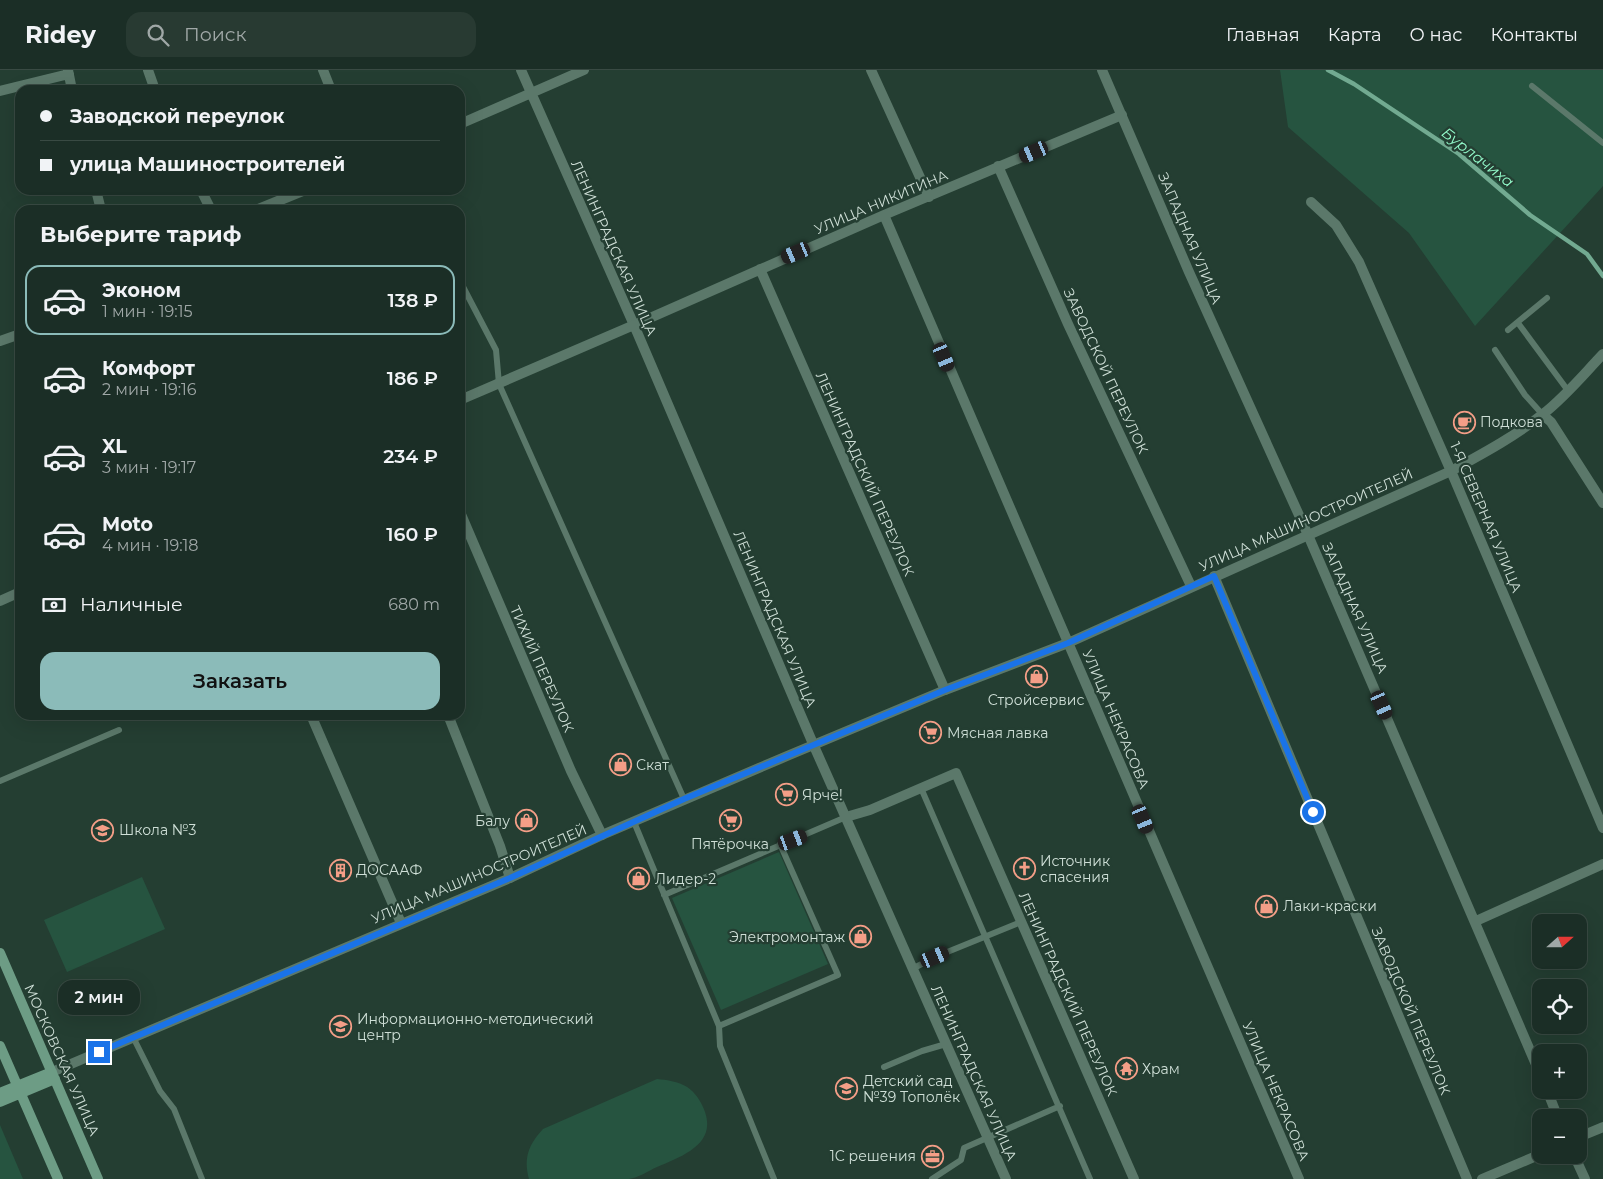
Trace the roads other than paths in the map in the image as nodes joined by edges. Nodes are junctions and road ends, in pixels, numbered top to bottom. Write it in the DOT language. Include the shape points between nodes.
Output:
graph roads {
  1 [pos="148,70"];
  2 [pos="323,70"];
  3 [pos="521,70"];
  4 [pos="584,70"];
  5 [pos="871,70"];
  6 [pos="1102,70"];
  7 [pos="68,72"];
  8 [pos="21,85"];
  9 [pos="71,85"];
  10 [pos="153,85"];
  11 [pos="329,85"];
  12 [pos="1532,86"];
  13 [pos="15,87"];
  14 [pos="0,91"];
  15 [pos="530,93"];
  16 [pos="1122,115"];
  17 [pos="465,122"];
  18 [pos="1603,143"];
  19 [pos="998,166"];
  20 [pos="293,195"];
  21 [pos="929,197"];
  22 [pos="1311,202"];
  23 [pos="268,205"];
  24 [pos="884,215"];
  25 [pos="760,269"];
  26 [pos="465,291"];
  27 [pos="1548,298"];
  28 [pos="1518,323"];
  29 [pos="634,325"];
  30 [pos="1508,330"];
  31 [pos="15,336"];
  32 [pos="0,341"];
  33 [pos="1495,350"];
  34 [pos="1603,354"];
  35 [pos="499,384"];
  36 [pos="1569,392"];
  37 [pos="465,398"];
  38 [pos="1542,415"];
  39 [pos="1450,471"];
  40 [pos="1603,503"];
  41 [pos="465,524"];
  42 [pos="1308,535"];
  43 [pos="1214,576"];
  44 [pos="1190,586"];
  45 [pos="15,594"];
  46 [pos="0,601"];
  47 [pos="1068,643"];
  48 [pos="945,690"];
  49 [pos="313,720"];
  50 [pos="450,720"];
  51 [pos="120,730"];
  52 [pos="814,746"];
  53 [pos="0,781"];
  54 [pos="921,788"];
  55 [pos="684,799"];
  56 [pos="846,818"];
  57 [pos="634,822"];
  58 [pos="1603,828"];
  59 [pos="602,835"];
  60 [pos="780,844"];
  61 [pos="1603,864"];
  62 [pos="510,878"];
  63 [pos="664,895"];
  64 [pos="1476,921"];
  65 [pos="1021,922"];
  66 [pos="401,923"];
  67 [pos="986,936"];
  68 [pos="0,953"];
  69 [pos="912,969"];
  70 [pos="719,1026"];
  71 [pos="133,1037"];
  72 [pos="946,1044"];
  73 [pos="0,1046"];
  74 [pos="1532,1055"];
  75 [pos="884,1067"];
  76 [pos="53,1075"];
  77 [pos="19,1089"];
  78 [pos="0,1092"];
  79 [pos="0,1102"];
  80 [pos="1060,1106"];
  81 [pos="1603,1127"];
  82 [pos="1587,1134"];
  83 [pos="988,1138"];
  84 [pos="1532,1158"];
  85 [pos="1578,1164"];
  86 [pos="58,1179"];
  87 [pos="98,1179"];
  88 [pos="202,1179"];
  89 [pos="774,1179"];
  90 [pos="932,1179"];
  91 [pos="1006,1179"];
  92 [pos="1090,1179"];
  93 [pos="1134,1179"];
  94 [pos="1299,1179"];
  95 [pos="1467,1179"];
  96 [pos="1482,1179"];
  97 [pos="1585,1179"];
  1 -- 10 [label="street"];
  2 -- 11 [label="street"];
  3 -- 15 [label="street, ЛЕНИНГРАДСКАЯ УЛИЦА"];
  4 -- 15 [label="street"];
  5 -- 21 [label="street"];
  6 -- 16 [label="street, ЗАПАДНАЯ УЛИЦА"];
  7 -- 8 [label="street"];
  7 -- 9 [label="street"];
  12 -- 18 [label="lane"];
  13 -- 14 [label="street"];
  15 -- 17 [label="street"];
  15 -- 29 [label="street, ЛЕНИНГРАДСКАЯ УЛИЦА"];
  16 -- 19 [label="street, УЛИЦА НИКИТИНА"];
  16 -- 42 [label="street, ЗАПАДНАЯ УЛИЦА"];
  19 -- 21 [label="street, УЛИЦА НИКИТИНА"];
  19 -- 44 [label="street, ЗАВОДСКОЙ ПЕРЕУЛОК"];
  20 -- 23 [label="street"];
  21 -- 24 [label="street, УЛИЦА НИКИТИНА"];
  22 -- 39 [label="street, 1-Я СЕВЕРНАЯ УЛИЦА" via="1336,225 1359,262"];
  24 -- 25 [label="street, УЛИЦА НИКИТИНА"];
  24 -- 47 [label="street, УЛИЦА НЕКРАСОВА"];
  25 -- 29 [label="street, УЛИЦА НИКИТИНА"];
  25 -- 48 [label="street, ЛЕНИНГРАДСКИЙ ПЕРЕУЛОК"];
  26 -- 35 [label="lane" via="496,350"];
  27 -- 28 [label="lane"];
  28 -- 30 [label="lane"];
  28 -- 36 [label="lane"];
  29 -- 35 [label="street, УЛИЦА НИКИТИНА"];
  29 -- 52 [label="street, ЛЕНИНГРАДСКАЯ УЛИЦА"];
  31 -- 32 [label="street"];
  33 -- 38 [label="lane"];
  34 -- 36 [label="street, УЛИЦА МАШИНОСТРОИТЕЛЕЙ"];
  35 -- 37 [label="street, УЛИЦА НИКИТИНА"];
  35 -- 55 [label="lane"];
  36 -- 38 [label="street, УЛИЦА МАШИНОСТРОИТЕЛЕЙ"];
  38 -- 39 [label="street, УЛИЦА МАШИНОСТРОИТЕЛЕЙ" via="1495,447"];
  38 -- 40 [label="street" via="1551,422"];
  39 -- 42 [label="street, УЛИЦА МАШИНОСТРОИТЕЛЕЙ"];
  39 -- 58 [label="street, 1-Я СЕВЕРНАЯ УЛИЦА"];
  41 -- 59 [label="street, ТИХИЙ ПЕРЕУЛОК" via="571,771"];
  42 -- 43 [label="street, УЛИЦА МАШИНОСТРОИТЕЛЕЙ"];
  42 -- 64 [label="street, ЗАПАДНАЯ УЛИЦА"];
  43 -- 44 [label="street, УЛИЦА МАШИНОСТРОИТЕЛЕЙ"];
  43 -- 95 [label="street, ЗАВОДСКОЙ ПЕРЕУЛОК"];
  44 -- 47 [label="street, УЛИЦА МАШИНОСТРОИТЕЛЕЙ"];
  45 -- 46 [label="street"];
  47 -- 48 [label="street, УЛИЦА МАШИНОСТРОИТЕЛЕЙ"];
  47 -- 94 [label="street, УЛИЦА НЕКРАСОВА"];
  48 -- 52 [label="street, УЛИЦА МАШИНОСТРОИТЕЛЕЙ"];
  49 -- 66 [label="street"];
  50 -- 62 [label="street"];
  51 -- 53 [label="lane"];
  52 -- 55 [label="street, УЛИЦА МАШИНОСТРОИТЕЛЕЙ"];
  52 -- 56 [label="street, ЛЕНИНГРАДСКАЯ УЛИЦА"];
  54 -- 56 [label="street"];
  54 -- 65 [label="street, ЛЕНИНГРАДСКИЙ ПЕРЕУЛОК" via="956,773"];
  54 -- 67 [label="lane"];
  55 -- 57 [label="street, УЛИЦА МАШИНОСТРОИТЕЛЕЙ"];
  56 -- 60 [label="lane"];
  56 -- 69 [label="street, ЛЕНИНГРАДСКАЯ УЛИЦА"];
  57 -- 59 [label="street, УЛИЦА МАШИНОСТРОИТЕЛЕЙ"];
  57 -- 63 [label="lane"];
  59 -- 62 [label="street, УЛИЦА МАШИНОСТРОИТЕЛЕЙ"];
  60 -- 63 [label="lane"];
  60 -- 70 [label="lane" via="838,975"];
  61 -- 64 [label="street"];
  62 -- 66 [label="street, УЛИЦА МАШИНОСТРОИТЕЛЕЙ"];
  63 -- 70 [label="lane"];
  64 -- 74 [label="street, ЗАПАДНАЯ УЛИЦА"];
  65 -- 67 [label="lane"];
  65 -- 93 [label="street, ЛЕНИНГРАДСКИЙ ПЕРЕУЛОК"];
  66 -- 71 [label="street, УЛИЦА МАШИНОСТРОИТЕЛЕЙ"];
  67 -- 69 [label="lane"];
  67 -- 80 [label="lane"];
  68 -- 76 [label="main road, МОСКОВСКАЯ УЛИЦА"];
  69 -- 72 [label="street, ЛЕНИНГРАДСКАЯ УЛИЦА"];
  70 -- 89 [label="lane" via="720,1046"];
  71 -- 76 [label="street, УЛИЦА МАШИНОСТРОИТЕЛЕЙ"];
  71 -- 88 [label="lane" via="160,1091 174,1109"];
  72 -- 75 [label="lane"];
  72 -- 83 [label="street, ЛЕНИНГРАДСКАЯ УЛИЦА"];
  73 -- 77 [label="main road"];
  76 -- 77 [label="main road, УЛИЦА МАШИНОСТРОИТЕЛЕЙ"];
  76 -- 87 [label="main road, МОСКОВСКАЯ УЛИЦА"];
  77 -- 78 [label="main road, УЛИЦА МАШИНОСТРОИТЕЛЕЙ"];
  77 -- 79 [label="main road"];
  77 -- 86 [label="main road"];
  80 -- 83 [label="lane"];
  80 -- 92 [label="lane"];
  81 -- 82 [label="street"];
  83 -- 90 [label="lane" via="964,1148 962,1160"];
  83 -- 91 [label="street, ЛЕНИНГРАДСКАЯ УЛИЦА"];
  84 -- 96 [label="street"];
  85 -- 97 [label="street"];
}
